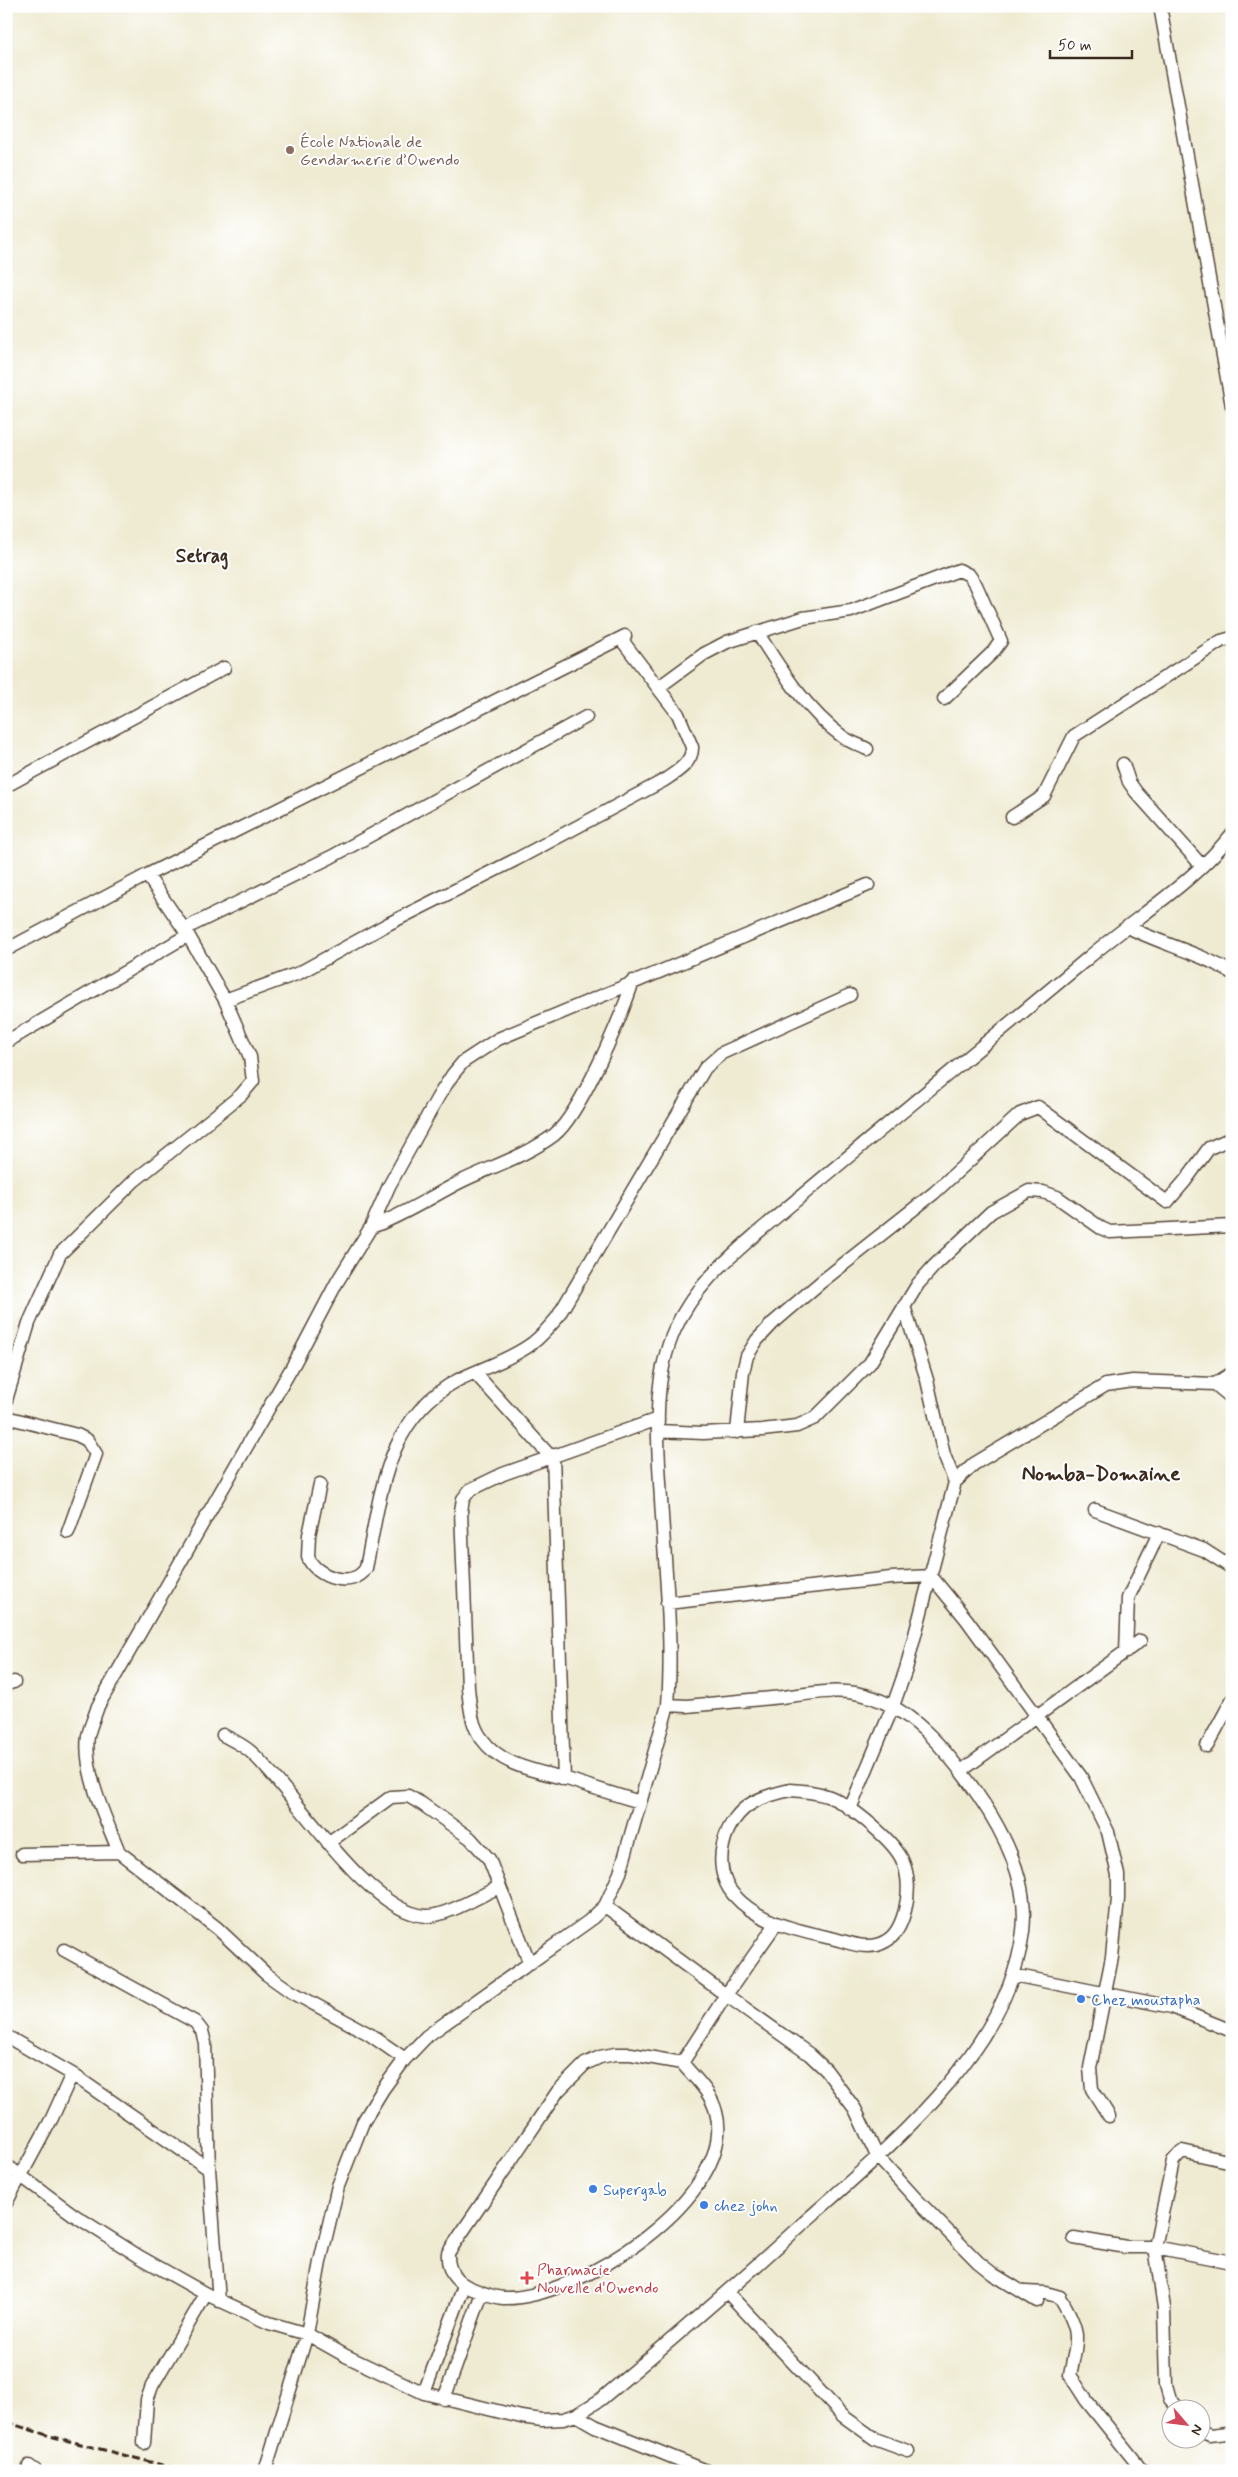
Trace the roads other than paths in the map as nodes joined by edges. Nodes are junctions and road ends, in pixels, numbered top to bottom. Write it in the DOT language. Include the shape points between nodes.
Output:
graph roads {
  1 [pos="1160,6"];
  2 [pos="1232,406"];
  3 [pos="757,632"];
  4 [pos="1232,638"];
  5 [pos="224,668"];
  6 [pos="659,687"];
  7 [pos="944,699"];
  8 [pos="586,717"];
  9 [pos="867,749"];
  10 [pos="1124,764"];
  11 [pos="6,786"];
  12 [pos="1012,817"];
  13 [pos="1232,834"];
  14 [pos="1202,866"];
  15 [pos="147,875"];
  16 [pos="868,885"];
  17 [pos="1128,927"];
  18 [pos="186,932"];
  19 [pos="6,950"];
  20 [pos="1232,973"];
  21 [pos="633,981"];
  22 [pos="850,995"];
  23 [pos="225,1000"];
  24 [pos="6,1042"];
  25 [pos="1232,1138"];
  26 [pos="371,1226"];
  27 [pos="1232,1226"];
  28 [pos="904,1306"];
  29 [pos="475,1373"];
  30 [pos="1232,1373"];
  31 [pos="1215,1384"];
  32 [pos="1232,1398"];
  33 [pos="6,1400"];
  34 [pos="6,1417"];
  35 [pos="658,1425"];
  36 [pos="737,1432"];
  37 [pos="551,1455"];
  38 [pos="955,1482"];
  39 [pos="320,1484"];
  40 [pos="1095,1510"];
  41 [pos="68,1532"];
  42 [pos="1159,1534"];
  43 [pos="1232,1568"];
  44 [pos="931,1576"];
  45 [pos="668,1603"];
  46 [pos="1140,1641"];
  47 [pos="1126,1652"];
  48 [pos="1232,1700"];
  49 [pos="668,1705"];
  50 [pos="893,1706"];
  51 [pos="1036,1715"];
  52 [pos="223,1735"];
  53 [pos="1207,1746"];
  54 [pos="961,1771"];
  55 [pos="564,1779"];
  56 [pos="640,1802"];
  57 [pos="850,1809"];
  58 [pos="328,1843"];
  59 [pos="119,1852"];
  60 [pos="22,1854"];
  61 [pos="499,1887"];
  62 [pos="605,1906"];
  63 [pos="776,1924"];
  64 [pos="64,1950"];
  65 [pos="530,1964"];
  66 [pos="1013,1975"];
  67 [pos="1104,1994"];
  68 [pos="726,1995"];
  69 [pos="1230,2026"];
  70 [pos="6,2036"];
  71 [pos="404,2059"];
  72 [pos="682,2062"];
  73 [pos="72,2074"];
  74 [pos="1109,2116"];
  75 [pos="877,2156"];
  76 [pos="1232,2162"];
  77 [pos="6,2165"];
  78 [pos="209,2169"];
  79 [pos="20,2176"];
  80 [pos="6,2203"];
  81 [pos="1074,2238"];
  82 [pos="1155,2247"];
  83 [pos="1232,2262"];
  84 [pos="464,2286"];
  85 [pos="727,2292"];
  86 [pos="1025,2292"];
  87 [pos="482,2293"];
  88 [pos="206,2294"];
  89 [pos="219,2301"];
  90 [pos="1037,2301"];
  91 [pos="307,2334"];
  92 [pos="424,2393"];
  93 [pos="444,2399"];
  94 [pos="1171,2400"];
  95 [pos="576,2416"];
  96 [pos="1227,2433"];
  97 [pos="1210,2435"];
  98 [pos="144,2443"];
  99 [pos="908,2451"];
  100 [pos="265,2471"];
  101 [pos="706,2471"];
  102 [pos="1143,2471"];
  1 -- 2 [label="street"];
  3 -- 6 [label="street" via="704,654"];
  3 -- 7 [label="street" via="803,618 851,611 959,570 969,575 976,586 1001,641"];
  3 -- 9 [label="street" via="828,725"];
  4 -- 12 [label="street" via="1222,641 1074,736 1044,796"];
  5 -- 11 [label="street"];
  6 -- 15 [label="street" via="623,637"];
  6 -- 23 [label="street" via="678,714 692,747 690,758 677,772 300,973"];
  8 -- 18 [label="street"];
  10 -- 14 [label="street" via="1136,792"];
  13 -- 14 [label="street"];
  14 -- 17 [label="street"];
  15 -- 18 [label="street"];
  15 -- 19 [label="street"];
  16 -- 21 [label="street"];
  17 -- 20 [label="street"];
  17 -- 35 [label="street" via="795,1201 710,1277 685,1311 669,1346 660,1387"];
  18 -- 23 [label="street"];
  18 -- 24 [label="street"];
  21 -- 26 [label="street" via="498,1040 463,1062 421,1127"];
  21 -- 26 [label="street" via="625,1006 576,1108 561,1128 520,1156 462,1181 390,1220"];
  22 -- 29 [label="street" via="722,1053 711,1062 689,1093 557,1318 528,1347"];
  23 -- 33 [label="street" via="250,1057 253,1081 249,1088 178,1148 134,1181 60,1254 29,1323"];
  25 -- 36 [label="street" via="1209,1148 1167,1202 1038,1107 1020,1114 934,1194 772,1323 747,1356"];
  26 -- 59 [label="street" via="98,1706 88,1735 87,1754"];
  27 -- 28 [label="street" via="1110,1232 1057,1197 1029,1191 991,1212 934,1266"];
  28 -- 36 [label="street" via="870,1363 815,1418 797,1426"];
  28 -- 38 [label="street" via="927,1380 944,1455"];
  29 -- 37 [label="street"];
  29 -- 39 [label="street" via="437,1393 421,1408 399,1438 384,1477 366,1568 351,1580 340,1580 316,1568 308,1557 309,1535"];
  30 -- 31 [label="street"];
  31 -- 32 [label="street"];
  31 -- 38 [label="street" via="1133,1381 1106,1385 974,1464"];
  34 -- 41 [label="street" via="77,1435 91,1445 96,1454"];
  35 -- 36 [label="street"];
  35 -- 37 [label="street"];
  35 -- 45 [label="street"];
  37 -- 55 [label="street"];
  37 -- 55 [label="street" via="470,1490 463,1499 464,1600 468,1688 475,1728 500,1756 532,1771"];
  38 -- 44 [label="street"];
  40 -- 42 [label="street"];
  42 -- 43 [label="street" via="1204,1550"];
  42 -- 47 [label="street" via="1128,1598"];
  44 -- 45 [label="street"];
  44 -- 50 [label="street"];
  44 -- 51 [label="street"];
  45 -- 49 [label="street"];
  46 -- 47 [label="street"];
  47 -- 51 [label="street"];
  48 -- 53 [label="street"];
  49 -- 50 [label="street" via="687,1706 830,1691 855,1692"];
  49 -- 56 [label="street"];
  50 -- 54 [label="street" via="938,1744"];
  50 -- 57 [label="street"];
  51 -- 54 [label="street"];
  51 -- 67 [label="street" via="1082,1777 1108,1832 1115,1857 1118,1899 1112,1957"];
  52 -- 58 [label="street" via="252,1752"];
  54 -- 66 [label="street" via="996,1823 1019,1877 1024,1929"];
  55 -- 56 [label="street"];
  56 -- 62 [label="street" via="620,1873"];
  57 -- 63 [label="street" via="831,1798 790,1790 752,1802 737,1816 726,1835 721,1855 723,1874 732,1893 758,1915"];
  57 -- 63 [label="street" via="891,1844 903,1860 908,1882 901,1924 886,1941 870,1947"];
  58 -- 61 [label="street" via="391,1904 412,1914 427,1917 440,1914"];
  58 -- 61 [label="street" via="391,1797 408,1796 442,1816 470,1838 489,1859"];
  59 -- 60 [label="street"];
  59 -- 71 [label="street" via="216,1928 266,1974 290,1991 369,2034"];
  61 -- 65 [label="street"];
  62 -- 65 [label="street"];
  62 -- 68 [label="street"];
  63 -- 68 [label="street"];
  64 -- 78 [label="street" via="195,2022 205,2043"];
  65 -- 71 [label="street" via="427,2036"];
  66 -- 67 [label="street"];
  66 -- 75 [label="street" via="988,2027 965,2062 940,2094"];
  67 -- 69 [label="street" via="1172,2006"];
  67 -- 74 [label="street" via="1090,2068 1092,2089"];
  68 -- 72 [label="street"];
  68 -- 75 [label="street" via="809,2054 826,2070 855,2109"];
  70 -- 73 [label="street"];
  71 -- 91 [label="street" via="363,2122 338,2186"];
  72 -- 84 [label="street" via="631,2054 600,2057 585,2064 558,2091 448,2253 450,2271"];
  72 -- 87 [label="street" via="710,2096 718,2126 717,2151 694,2193 643,2240 581,2278 525,2296 502,2298"];
  73 -- 78 [label="street"];
  73 -- 79 [label="street"];
  75 -- 85 [label="street"];
  75 -- 86 [label="street" via="978,2262"];
  76 -- 82 [label="street" via="1188,2151 1176,2155"];
  77 -- 79 [label="street"];
  78 -- 89 [label="street"];
  79 -- 80 [label="street"];
  79 -- 88 [label="street" via="140,2257"];
  81 -- 82 [label="street" via="1126,2247"];
  82 -- 83 [label="street"];
  82 -- 94 [label="street" via="1164,2308 1166,2385"];
  84 -- 87 [label="street"];
  84 -- 92 [label="street"];
  85 -- 95 [label="street" via="600,2400"];
  85 -- 99 [label="street" via="842,2416 875,2439"];
  86 -- 90 [label="street"];
  86 -- 102 [label="street" via="1060,2297 1072,2316 1078,2335 1070,2375"];
  87 -- 93 [label="street"];
  88 -- 89 [label="street"];
  88 -- 98 [label="street" via="152,2386 147,2400"];
  89 -- 91 [label="street" via="268,2323"];
  91 -- 92 [label="street"];
  91 -- 100 [label="street"];
  92 -- 93 [label="street"];
  93 -- 95 [label="street" via="521,2418 563,2419"];
  95 -- 101 [label="street"];
  96 -- 97 [label="street"];
}
